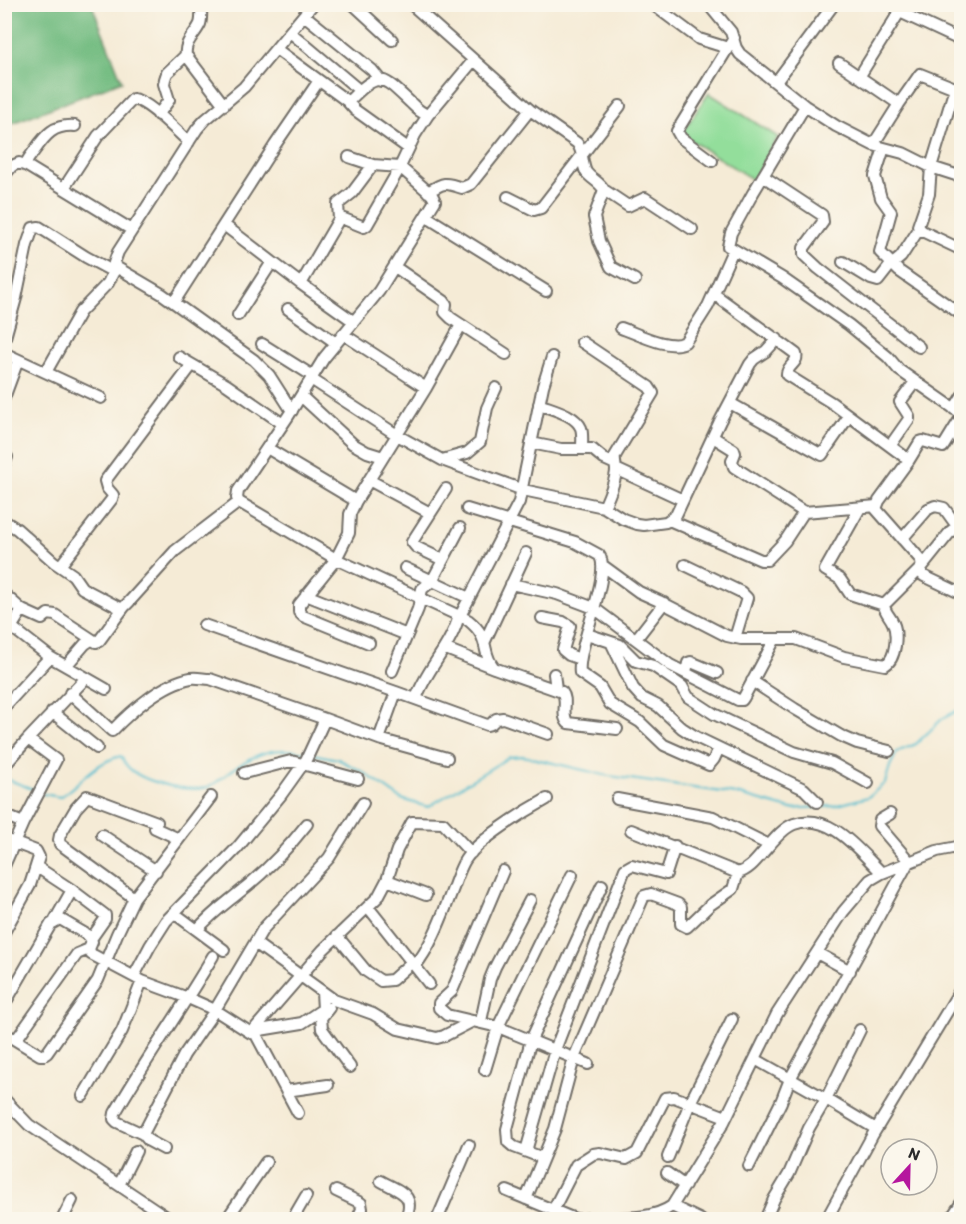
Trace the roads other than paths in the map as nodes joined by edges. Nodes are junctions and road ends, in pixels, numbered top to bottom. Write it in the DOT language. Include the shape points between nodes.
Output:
graph roads {
  1 [pos="201,4"];
  2 [pos="313,4"];
  3 [pos="353,4"];
  4 [pos="411,4"];
  5 [pos="652,4"];
  6 [pos="708,4"];
  7 [pos="834,4"];
  8 [pos="897,8"];
  9 [pos="304,15"];
  10 [pos="290,32"];
  11 [pos="734,38"];
  12 [pos="393,40"];
  13 [pos="962,41"];
  14 [pos="728,48"];
  15 [pos="276,49"];
  16 [pos="186,55"];
  17 [pos="473,61"];
  18 [pos="839,63"];
  19 [pos="859,77"];
  20 [pos="381,81"];
  21 [pos="318,82"];
  22 [pos="776,82"];
  23 [pos="958,88"];
  24 [pos="358,90"];
  25 [pos="346,101"];
  26 [pos="898,104"];
  27 [pos="224,105"];
  28 [pos="620,106"];
  29 [pos="805,106"];
  30 [pos="530,110"];
  31 [pos="158,115"];
  32 [pos="428,115"];
  33 [pos="75,126"];
  34 [pos="189,142"];
  35 [pos="878,146"];
  36 [pos="408,148"];
  37 [pos="582,154"];
  38 [pos="349,156"];
  39 [pos="712,161"];
  40 [pos="373,165"];
  41 [pos="27,166"];
  42 [pos="931,167"];
  43 [pos="400,168"];
  44 [pos="4,176"];
  45 [pos="763,176"];
  46 [pos="962,177"];
  47 [pos="64,188"];
  48 [pos="604,190"];
  49 [pos="429,192"];
  50 [pos="507,197"];
  51 [pos="427,217"];
  52 [pos="339,219"];
  53 [pos="224,225"];
  54 [pos="692,229"];
  55 [pos="919,229"];
  56 [pos="132,230"];
  57 [pos="962,249"];
  58 [pos="733,250"];
  59 [pos="272,262"];
  60 [pos="843,262"];
  61 [pos="892,264"];
  62 [pos="395,267"];
  63 [pos="115,269"];
  64 [pos="635,280"];
  65 [pos="301,284"];
  66 [pos="546,291"];
  67 [pos="714,294"];
  68 [pos="174,302"];
  69 [pos="288,309"];
  70 [pos="238,315"];
  71 [pos="962,315"];
  72 [pos="353,321"];
  73 [pos="461,325"];
  74 [pos="621,328"];
  75 [pos="339,339"];
  76 [pos="777,339"];
  77 [pos="4,341"];
  78 [pos="582,342"];
  79 [pos="262,344"];
  80 [pos="919,347"];
  81 [pos="4,352"];
  82 [pos="506,354"];
  83 [pos="179,357"];
  84 [pos="552,357"];
  85 [pos="18,360"];
  86 [pos="192,365"];
  87 [pos="46,372"];
  88 [pos="312,377"];
  89 [pos="915,382"];
  90 [pos="426,388"];
  91 [pos="496,388"];
  92 [pos="301,396"];
  93 [pos="962,396"];
  94 [pos="4,398"];
  95 [pos="100,398"];
  96 [pos="730,403"];
  97 [pos="538,404"];
  98 [pos="292,411"];
  99 [pos="959,413"];
  100 [pos="849,416"];
  101 [pos="283,424"];
  102 [pos="397,435"];
  103 [pos="713,437"];
  104 [pos="531,443"];
  105 [pos="890,446"];
  106 [pos="267,448"];
  107 [pos="582,448"];
  108 [pos="383,457"];
  109 [pos="442,460"];
  110 [pos="909,460"];
  111 [pos="616,467"];
  112 [pos="369,480"];
  113 [pos="446,489"];
  114 [pos="523,490"];
  115 [pos="683,500"];
  116 [pos="356,501"];
  117 [pos="239,502"];
  118 [pos="877,506"];
  119 [pos="604,507"];
  120 [pos="860,507"];
  121 [pos="467,509"];
  122 [pos="804,512"];
  123 [pos="430,513"];
  124 [pos="669,520"];
  125 [pos="4,521"];
  126 [pos="510,521"];
  127 [pos="959,524"];
  128 [pos="460,528"];
  129 [pos="902,539"];
  130 [pos="526,553"];
  131 [pos="336,559"];
  132 [pos="443,560"];
  133 [pos="602,565"];
  134 [pos="685,565"];
  135 [pos="60,566"];
  136 [pos="922,567"];
  137 [pos="405,568"];
  138 [pos="432,581"];
  139 [pos="511,584"];
  140 [pos="4,594"];
  141 [pos="962,594"];
  142 [pos="306,595"];
  143 [pos="421,598"];
  144 [pos="469,598"];
  145 [pos="664,603"];
  146 [pos="884,605"];
  147 [pos="124,607"];
  148 [pos="594,608"];
  149 [pos="22,610"];
  150 [pos="460,616"];
  151 [pos="542,618"];
  152 [pos="204,626"];
  153 [pos="8,630"];
  154 [pos="402,633"];
  155 [pos="587,634"];
  156 [pos="735,638"];
  157 [pos="636,639"];
  158 [pos="775,639"];
  159 [pos="92,640"];
  160 [pos="485,641"];
  161 [pos="610,642"];
  162 [pos="369,643"];
  163 [pos="446,649"];
  164 [pos="50,657"];
  165 [pos="580,659"];
  166 [pos="66,666"];
  167 [pos="494,668"];
  168 [pos="392,671"];
  169 [pos="686,672"];
  170 [pos="717,673"];
  171 [pos="554,674"];
  172 [pos="86,678"];
  173 [pos="752,681"];
  174 [pos="106,689"];
  175 [pos="556,689"];
  176 [pos="396,692"];
  177 [pos="70,693"];
  178 [pos="416,699"];
  179 [pos="4,707"];
  180 [pos="52,712"];
  181 [pos="325,719"];
  182 [pos="617,729"];
  183 [pos="548,734"];
  184 [pos="28,738"];
  185 [pos="379,739"];
  186 [pos="97,748"];
  187 [pos="719,748"];
  188 [pos="889,752"];
  189 [pos="447,758"];
  190 [pos="304,762"];
  191 [pos="5,765"];
  192 [pos="244,774"];
  193 [pos="357,779"];
  194 [pos="868,783"];
  195 [pos="211,796"];
  196 [pos="547,799"];
  197 [pos="617,800"];
  198 [pos="818,802"];
  199 [pos="363,803"];
  200 [pos="890,814"];
  201 [pos="4,815"];
  202 [pos="23,823"];
  203 [pos="307,824"];
  204 [pos="631,830"];
  205 [pos="102,835"];
  206 [pos="179,839"];
  207 [pos="10,841"];
  208 [pos="769,845"];
  209 [pos="675,846"];
  210 [pos="962,846"];
  211 [pos="471,853"];
  212 [pos="909,861"];
  213 [pos="4,866"];
  214 [pos="37,867"];
  215 [pos="156,871"];
  216 [pos="503,871"];
  217 [pos="738,873"];
  218 [pos="882,873"];
  219 [pos="572,875"];
  220 [pos="387,880"];
  221 [pos="602,885"];
  222 [pos="72,890"];
  223 [pos="426,895"];
  224 [pos="134,898"];
  225 [pos="530,900"];
  226 [pos="369,907"];
  227 [pos="174,913"];
  228 [pos="55,920"];
  229 [pos="197,930"];
  230 [pos="4,932"];
  231 [pos="337,936"];
  232 [pos="255,943"];
  233 [pos="90,944"];
  234 [pos="224,950"];
  235 [pos="817,953"];
  236 [pos="213,956"];
  237 [pos="107,962"];
  238 [pos="413,964"];
  239 [pos="850,971"];
  240 [pos="302,976"];
  241 [pos="138,978"];
  242 [pos="429,984"];
  243 [pos="962,987"];
  244 [pos="322,992"];
  245 [pos="188,998"];
  246 [pos="334,1000"];
  247 [pos="4,1005"];
  248 [pos="215,1010"];
  249 [pos="732,1019"];
  250 [pos="477,1021"];
  251 [pos="498,1027"];
  252 [pos="860,1030"];
  253 [pos="254,1031"];
  254 [pos="4,1033"];
  255 [pos="16,1040"];
  256 [pos="531,1040"];
  257 [pos="555,1050"];
  258 [pos="574,1058"];
  259 [pos="755,1059"];
  260 [pos="588,1064"];
  261 [pos="350,1067"];
  262 [pos="485,1070"];
  263 [pos="790,1079"];
  264 [pos="328,1085"];
  265 [pos="286,1091"];
  266 [pos="83,1096"];
  267 [pos="4,1099"];
  268 [pos="826,1099"];
  269 [pos="690,1103"];
  270 [pos="298,1113"];
  271 [pos="726,1117"];
  272 [pos="876,1129"];
  273 [pos="143,1134"];
  274 [pos="469,1145"];
  275 [pos="164,1149"];
  276 [pos="136,1151"];
  277 [pos="526,1151"];
  278 [pos="668,1157"];
  279 [pos="543,1158"];
  280 [pos="266,1162"];
  281 [pos="749,1166"];
  282 [pos="667,1173"];
  283 [pos="381,1181"];
  284 [pos="119,1185"];
  285 [pos="685,1186"];
  286 [pos="336,1191"];
  287 [pos="507,1191"];
  288 [pos="306,1196"];
  289 [pos="526,1198"];
  290 [pos="72,1200"];
  291 [pos="962,1202"];
  292 [pos="553,1210"];
  293 [pos="668,1212"];
  294 [pos="574,1219"];
  295 [pos="62,1220"];
  296 [pos="171,1220"];
  297 [pos="226,1220"];
  298 [pos="292,1220"];
  299 [pos="357,1220"];
  300 [pos="405,1220"];
  301 [pos="437,1220"];
  302 [pos="701,1220"];
  303 [pos="765,1220"];
  304 [pos="826,1220"];
  305 [pos="950,1220"];
  1 -- 16 [label="street" via="200,24 187,44"];
  2 -- 9 [label="street"];
  3 -- 12 [label="street"];
  4 -- 17 [label="street"];
  5 -- 14 [label="street" via="699,39"];
  6 -- 11 [label="street"];
  7 -- 22 [label="street"];
  8 -- 13 [label="street"];
  8 -- 19 [label="street"];
  9 -- 10 [label="street"];
  9 -- 20 [label="street" via="367,65"];
  10 -- 15 [label="street"];
  10 -- 24 [label="street"];
  11 -- 14 [label="street"];
  11 -- 22 [label="street" via="740,54"];
  14 -- 39 [label="street" via="677,131"];
  15 -- 21 [label="street"];
  15 -- 27 [label="street"];
  16 -- 27 [label="street"];
  16 -- 31 [label="street" via="167,73 164,84 169,100"];
  17 -- 30 [label="street"];
  17 -- 32 [label="street"];
  18 -- 19 [label="street"];
  19 -- 26 [label="street"];
  20 -- 24 [label="street" via="368,82"];
  20 -- 32 [label="street"];
  21 -- 25 [label="street"];
  21 -- 53 [label="street"];
  22 -- 29 [label="street"];
  23 -- 26 [label="street" via="920,74"];
  23 -- 42 [label="street"];
  24 -- 25 [label="street"];
  25 -- 36 [label="street"];
  26 -- 35 [label="street"];
  27 -- 34 [label="street" via="205,120"];
  28 -- 37 [label="street"];
  29 -- 35 [label="street"];
  29 -- 45 [label="street"];
  30 -- 37 [label="street" via="577,143"];
  30 -- 49 [label="street" via="471,184 462,188 441,184"];
  31 -- 34 [label="street"];
  31 -- 47 [label="street" via="140,100 130,100 98,136"];
  32 -- 36 [label="street"];
  33 -- 41 [label="street" via="63,125 51,131"];
  34 -- 56 [label="street"];
  35 -- 42 [label="street" via="912,156"];
  35 -- 61 [label="street" via="875,176 881,198 891,212 879,249"];
  36 -- 43 [label="street"];
  37 -- 48 [label="street" via="586,171"];
  37 -- 50 [label="street" via="541,208 534,210"];
  38 -- 40 [label="street"];
  40 -- 43 [label="street"];
  40 -- 52 [label="street" via="352,193 338,204"];
  41 -- 44 [label="street" via="12,166"];
  41 -- 47 [label="street"];
  42 -- 46 [label="street"];
  42 -- 55 [label="street" via="929,194"];
  43 -- 49 [label="street"];
  43 -- 52 [label="street" via="367,225"];
  45 -- 58 [label="street" via="731,233 728,246"];
  45 -- 80 [label="street" via="822,215 823,222 804,248 804,255"];
  47 -- 56 [label="street"];
  48 -- 54 [label="street" via="628,206 645,198"];
  48 -- 64 [label="street" via="594,217 599,241 611,267"];
  49 -- 51 [label="street" via="435,201"];
  51 -- 62 [label="street"];
  51 -- 66 [label="street"];
  52 -- 65 [label="street"];
  53 -- 59 [label="street"];
  53 -- 68 [label="street"];
  55 -- 57 [label="street"];
  55 -- 61 [label="street" via="901,258"];
  56 -- 63 [label="street" via="114,259"];
  58 -- 67 [label="street"];
  58 -- 89 [label="street" via="782,278 849,325"];
  59 -- 65 [label="street"];
  59 -- 70 [label="street"];
  60 -- 61 [label="street" via="876,281"];
  61 -- 71 [label="street"];
  62 -- 72 [label="street"];
  62 -- 73 [label="street" via="444,301 447,315"];
  63 -- 68 [label="street"];
  63 -- 77 [label="street" via="35,226 27,244"];
  63 -- 87 [label="street" via="108,284 80,312"];
  65 -- 72 [label="street"];
  67 -- 74 [label="street" via="681,345 668,345"];
  67 -- 76 [label="street"];
  68 -- 98 [label="street" via="264,369"];
  69 -- 75 [label="street"];
  72 -- 75 [label="street"];
  73 -- 82 [label="street"];
  73 -- 90 [label="street"];
  75 -- 88 [label="street"];
  75 -- 90 [label="street"];
  76 -- 96 [label="street" via="754,359"];
  76 -- 100 [label="street" via="797,357 787,375"];
  78 -- 111 [label="street" via="653,393 615,456"];
  79 -- 88 [label="street"];
  81 -- 85 [label="street"];
  83 -- 86 [label="street"];
  84 -- 97 [label="street"];
  85 -- 87 [label="street"];
  85 -- 94 [label="street"];
  86 -- 101 [label="street"];
  86 -- 135 [label="street" via="105,481 112,500"];
  87 -- 95 [label="street"];
  88 -- 92 [label="street"];
  88 -- 102 [label="street"];
  89 -- 99 [label="street"];
  89 -- 105 [label="street" via="900,402 909,419"];
  90 -- 102 [label="street"];
  91 -- 109 [label="street" via="480,442 467,453"];
  92 -- 98 [label="street"];
  92 -- 108 [label="street" via="353,444"];
  93 -- 99 [label="street"];
  96 -- 100 [label="street" via="819,454 825,453"];
  96 -- 103 [label="street"];
  97 -- 104 [label="street"];
  97 -- 107 [label="street" via="578,423"];
  98 -- 101 [label="street"];
  99 -- 110 [label="street" via="946,445 940,448 920,442"];
  100 -- 105 [label="street"];
  101 -- 106 [label="street"];
  102 -- 108 [label="street"];
  102 -- 109 [label="street"];
  103 -- 115 [label="street"];
  103 -- 122 [label="street" via="734,450 734,467"];
  104 -- 107 [label="street" via="561,449"];
  104 -- 114 [label="street"];
  105 -- 110 [label="street"];
  106 -- 116 [label="street"];
  106 -- 117 [label="street" via="238,491"];
  107 -- 111 [label="street" via="592,448"];
  108 -- 112 [label="street"];
  109 -- 114 [label="street"];
  110 -- 118 [label="street"];
  111 -- 115 [label="street"];
  111 -- 119 [label="street"];
  112 -- 116 [label="street"];
  112 -- 123 [label="street"];
  113 -- 123 [label="street"];
  114 -- 119 [label="street"];
  114 -- 126 [label="street"];
  115 -- 124 [label="street"];
  116 -- 131 [label="street" via="350,513 349,533"];
  117 -- 131 [label="street"];
  117 -- 147 [label="street" via="175,551"];
  118 -- 120 [label="street"];
  118 -- 129 [label="street" via="878,514"];
  119 -- 124 [label="street" via="637,524"];
  120 -- 122 [label="street"];
  120 -- 146 [label="street" via="825,570 840,579 850,594"];
  121 -- 126 [label="street"];
  122 -- 124 [label="street" via="767,560"];
  123 -- 132 [label="street" via="412,545"];
  125 -- 135 [label="street"];
  126 -- 133 [label="street" via="592,550 602,558"];
  126 -- 144 [label="street"];
  127 -- 129 [label="street" via="944,508 935,506"];
  127 -- 136 [label="street"];
  128 -- 132 [label="street"];
  129 -- 136 [label="street" via="921,560"];
  130 -- 139 [label="street"];
  131 -- 142 [label="street"];
  131 -- 143 [label="street"];
  132 -- 138 [label="street"];
  133 -- 145 [label="street" via="639,592"];
  133 -- 148 [label="street"];
  134 -- 156 [label="street" via="747,598"];
  135 -- 147 [label="street" via="86,591"];
  136 -- 141 [label="street" via="924,576"];
  136 -- 146 [label="street"];
  137 -- 138 [label="street"];
  138 -- 143 [label="street" via="422,589"];
  138 -- 144 [label="street"];
  139 -- 148 [label="street" via="557,594"];
  139 -- 160 [label="street"];
  140 -- 149 [label="street"];
  142 -- 154 [label="street"];
  142 -- 162 [label="street" via="299,605 303,616"];
  143 -- 150 [label="street"];
  143 -- 168 [label="street"];
  144 -- 150 [label="street"];
  145 -- 156 [label="street"];
  145 -- 157 [label="street"];
  146 -- 158 [label="street" via="894,627 895,641 891,661 885,665 844,657 796,639"];
  147 -- 159 [label="street" via="99,641"];
  148 -- 155 [label="street"];
  148 -- 157 [label="street"];
  149 -- 153 [label="street"];
  149 -- 159 [label="street" via="42,619 48,614 55,615"];
  150 -- 160 [label="street" via="477,627"];
  150 -- 163 [label="street"];
  151 -- 165 [label="street" via="570,626 563,650"];
  152 -- 176 [label="street"];
  153 -- 164 [label="street" via="19,632"];
  155 -- 161 [label="street"];
  155 -- 165 [label="street"];
  156 -- 158 [label="street"];
  157 -- 169 [label="street"];
  158 -- 173 [label="street"];
  159 -- 166 [label="street"];
  160 -- 167 [label="street"];
  161 -- 187 [label="street" via="638,694 689,733"];
  161 -- 194 [label="street" via="624,648 639,664 653,666 682,686 688,698 706,709 794,752 832,763"];
  163 -- 167 [label="street"];
  163 -- 178 [label="street"];
  164 -- 166 [label="street"];
  164 -- 179 [label="street"];
  165 -- 187 [label="street" via="580,672 600,687 610,704 640,722 664,745 709,765"];
  166 -- 172 [label="street"];
  167 -- 175 [label="street"];
  169 -- 170 [label="street" via="691,662"];
  169 -- 173 [label="street" via="738,700 742,700"];
  171 -- 175 [label="street"];
  172 -- 174 [label="street"];
  172 -- 177 [label="street"];
  173 -- 188 [label="street" via="841,736"];
  175 -- 182 [label="street" via="564,695 568,723"];
  176 -- 178 [label="street"];
  176 -- 185 [label="street"];
  177 -- 180 [label="street"];
  177 -- 181 [label="street" via="112,731 163,690 192,678 210,679"];
  178 -- 183 [label="street" via="488,725 503,718"];
  180 -- 184 [label="street"];
  180 -- 186 [label="street"];
  181 -- 185 [label="street"];
  181 -- 190 [label="street"];
  184 -- 191 [label="street"];
  184 -- 202 [label="street" via="56,760"];
  185 -- 189 [label="street"];
  187 -- 198 [label="street" via="807,791"];
  190 -- 192 [label="street" via="291,761"];
  190 -- 193 [label="street"];
  190 -- 227 [label="street" via="238,847"];
  195 -- 206 [label="street"];
  196 -- 211 [label="street" via="522,813"];
  197 -- 208 [label="street" via="713,818"];
  199 -- 232 [label="street" via="329,858 266,924"];
  200 -- 212 [label="street" via="880,820 879,826"];
  201 -- 202 [label="street"];
  202 -- 207 [label="street"];
  203 -- 229 [label="street" via="284,852"];
  204 -- 209 [label="street"];
  205 -- 215 [label="street"];
  206 -- 215 [label="street"];
  206 -- 224 [label="street" via="87,796 76,808 60,835 60,844"];
  207 -- 213 [label="street"];
  207 -- 214 [label="street" via="39,853"];
  208 -- 217 [label="street" via="749,868"];
  208 -- 218 [label="street" via="794,824 824,823"];
  209 -- 217 [label="street"];
  209 -- 257 [label="street" via="666,874 632,865 625,869"];
  210 -- 212 [label="street"];
  211 -- 220 [label="street" via="443,823 412,822"];
  211 -- 238 [label="street" via="422,957"];
  212 -- 218 [label="street"];
  212 -- 239 [label="street"];
  214 -- 222 [label="street"];
  214 -- 230 [label="street"];
  215 -- 224 [label="street"];
  216 -- 250 [label="street" via="452,991 439,1003 447,1015"];
  217 -- 258 [label="street" via="733,889 687,927 681,924 678,904 651,894 644,896"];
  218 -- 235 [label="street" via="870,880 843,912"];
  219 -- 251 [label="street"];
  220 -- 223 [label="street"];
  220 -- 226 [label="street"];
  221 -- 256 [label="street"];
  222 -- 228 [label="street"];
  222 -- 233 [label="street" via="105,915"];
  224 -- 237 [label="street"];
  225 -- 250 [label="street" via="495,967"];
  226 -- 231 [label="street"];
  226 -- 238 [label="street"];
  227 -- 229 [label="street"];
  227 -- 241 [label="street" via="159,931"];
  228 -- 233 [label="street" via="64,921"];
  228 -- 247 [label="street"];
  229 -- 234 [label="street"];
  231 -- 238 [label="street" via="366,970 381,981 392,980"];
  231 -- 240 [label="street"];
  232 -- 240 [label="street"];
  232 -- 248 [label="street"];
  233 -- 237 [label="street" via="91,954"];
  233 -- 255 [label="street" via="77,954"];
  235 -- 239 [label="street"];
  235 -- 259 [label="street" via="777,1014"];
  236 -- 245 [label="street"];
  237 -- 241 [label="street"];
  237 -- 255 [label="street" via="48,1053 40,1055"];
  238 -- 242 [label="street"];
  239 -- 263 [label="street"];
  240 -- 244 [label="street"];
  240 -- 253 [label="street"];
  241 -- 245 [label="street"];
  241 -- 266 [label="street" via="122,1031"];
  243 -- 272 [label="street"];
  244 -- 246 [label="street"];
  244 -- 253 [label="street" via="323,1009 302,1023"];
  245 -- 248 [label="street"];
  245 -- 273 [label="street" via="115,1113 117,1122"];
  246 -- 250 [label="street" via="373,1014 398,1029 426,1036 444,1036"];
  246 -- 261 [label="street" via="321,1018 322,1029"];
  248 -- 253 [label="street" via="247,1032"];
  248 -- 273 [label="street" via="184,1055"];
  249 -- 269 [label="street"];
  250 -- 251 [label="street"];
  251 -- 256 [label="street"];
  251 -- 262 [label="street"];
  252 -- 268 [label="street"];
  253 -- 265 [label="street"];
  254 -- 255 [label="street"];
  256 -- 257 [label="street"];
  256 -- 277 [label="street" via="506,1135 508,1142"];
  257 -- 258 [label="street"];
  257 -- 277 [label="street"];
  258 -- 260 [label="street"];
  258 -- 279 [label="street"];
  259 -- 263 [label="street"];
  259 -- 271 [label="street"];
  263 -- 268 [label="street"];
  263 -- 281 [label="street"];
  264 -- 265 [label="street"];
  265 -- 270 [label="street"];
  267 -- 284 [label="street" via="29,1125"];
  268 -- 272 [label="street"];
  268 -- 303 [label="street"];
  269 -- 271 [label="street"];
  269 -- 278 [label="street"];
  269 -- 292 [label="street" via="665,1098 632,1158 600,1153 576,1164"];
  271 -- 285 [label="street"];
  272 -- 304 [label="street"];
  273 -- 275 [label="street"];
  274 -- 301 [label="street"];
  276 -- 284 [label="street"];
  277 -- 279 [label="street"];
  279 -- 289 [label="street"];
  280 -- 297 [label="street"];
  282 -- 285 [label="street"];
  283 -- 300 [label="street" via="408,1197"];
  284 -- 296 [label="street"];
  285 -- 293 [label="street"];
  286 -- 299 [label="street" via="361,1203"];
  287 -- 289 [label="street"];
  288 -- 298 [label="street"];
  289 -- 292 [label="street"];
  290 -- 295 [label="street"];
  291 -- 305 [label="street"];
  292 -- 294 [label="street"];
  293 -- 294 [label="street"];
  293 -- 302 [label="street"];
}
